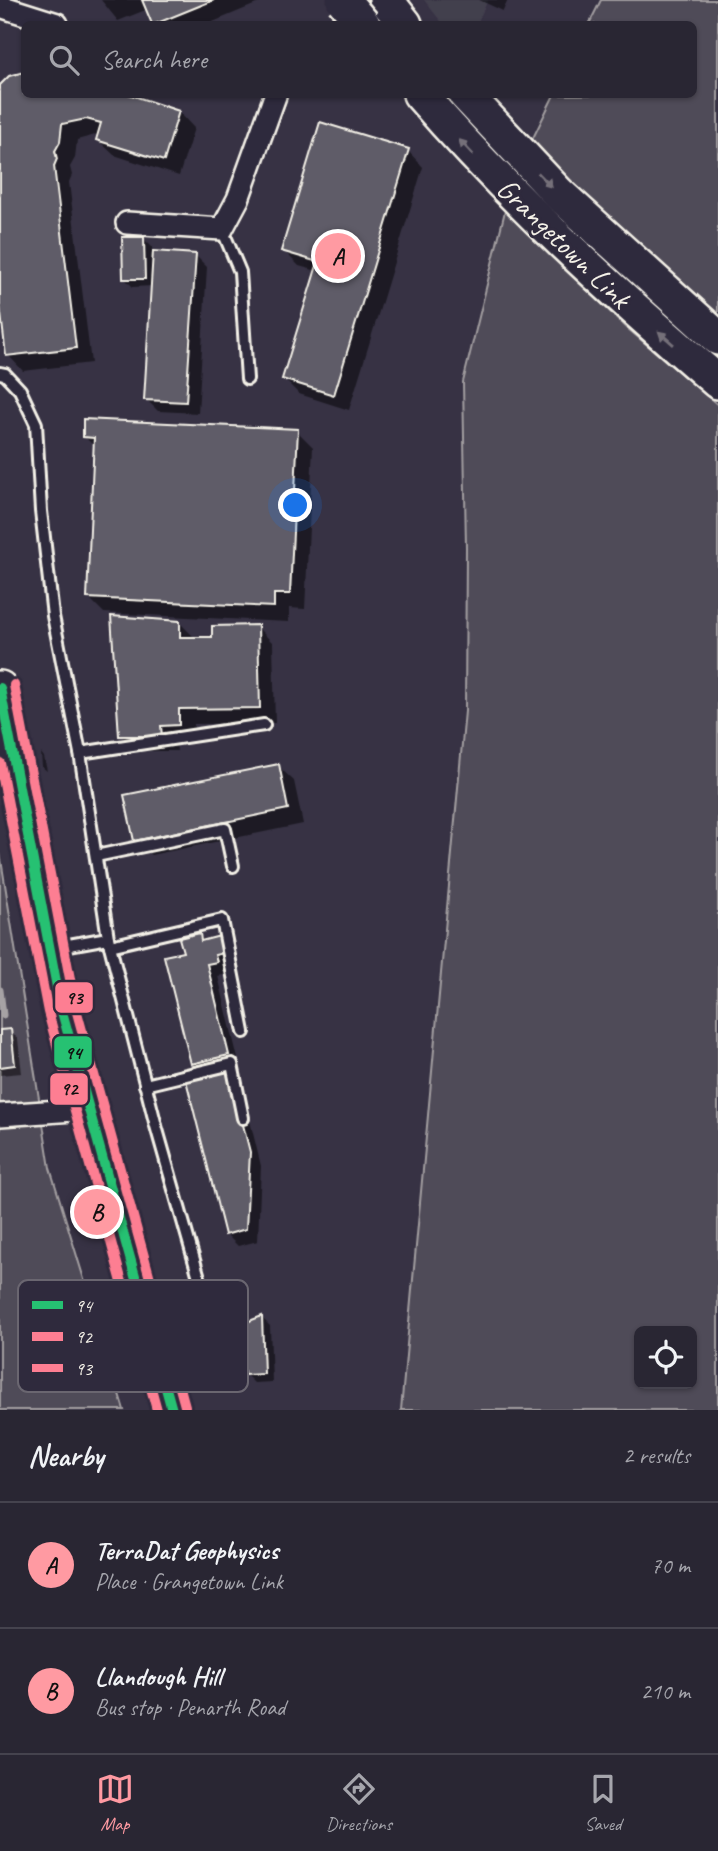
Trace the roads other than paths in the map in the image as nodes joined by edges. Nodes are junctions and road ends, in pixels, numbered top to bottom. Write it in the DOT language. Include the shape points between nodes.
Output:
graph roads {
  1 [pos="345,0"];
  2 [pos="386,0"];
  3 [pos="0,6"];
  4 [pos="48,21"];
  5 [pos="346,21"];
  6 [pos="361,21"];
  7 [pos="403,21"];
  8 [pos="274,98"];
  9 [pos="423,98"];
  10 [pos="469,98"];
  11 [pos="127,223"];
  12 [pos="222,229"];
  13 [pos="718,338"];
  14 [pos="0,373"];
  15 [pos="247,379"];
  16 [pos="718,382"];
  17 [pos="0,688"];
  18 [pos="264,725"];
  19 [pos="80,753"];
  20 [pos="96,856"];
  21 [pos="233,866"];
  22 [pos="109,942"];
  23 [pos="50,948"];
  24 [pos="244,1032"];
  25 [pos="145,1085"];
  26 [pos="89,1109"];
  27 [pos="0,1115"];
  28 [pos="243,1118"];
  29 [pos="136,1280"];
  30 [pos="200,1280"];
  31 [pos="167,1392"];
  32 [pos="172,1410"];
  1 -- 5 [label="street"];
  1 -- 6 [label="main road, bridge"];
  2 -- 7 [label="main road"];
  3 -- 4 [label="street"];
  8 -- 12 [label="street" via="238,199"];
  16 -- 9 [label="main road, Grangetown Link, one-way" via="544,226"];
  10 -- 13 [label="main road, Grangetown Link, one-way" via="558,193"];
  11 -- 12 [label="street"];
  12 -- 15 [label="lane" via="240,272"];
  14 -- 19 [label="lane" via="20,390 36,424 53,616"];
  17 -- 23 [label="main road"];
  18 -- 19 [label="lane"];
  19 -- 20 [label="lane"];
  20 -- 21 [label="lane" via="225,829"];
  20 -- 22 [label="lane"];
  22 -- 23 [label="lane"];
  22 -- 24 [label="lane" via="222,920"];
  22 -- 25 [label="lane"];
  23 -- 26 [label="main road"];
  25 -- 28 [label="lane" via="232,1065"];
  25 -- 30 [label="lane"];
  26 -- 27 [label="street"];
  26 -- 29 [label="main road"];
  31 -- 32 [label="main road"];
}
